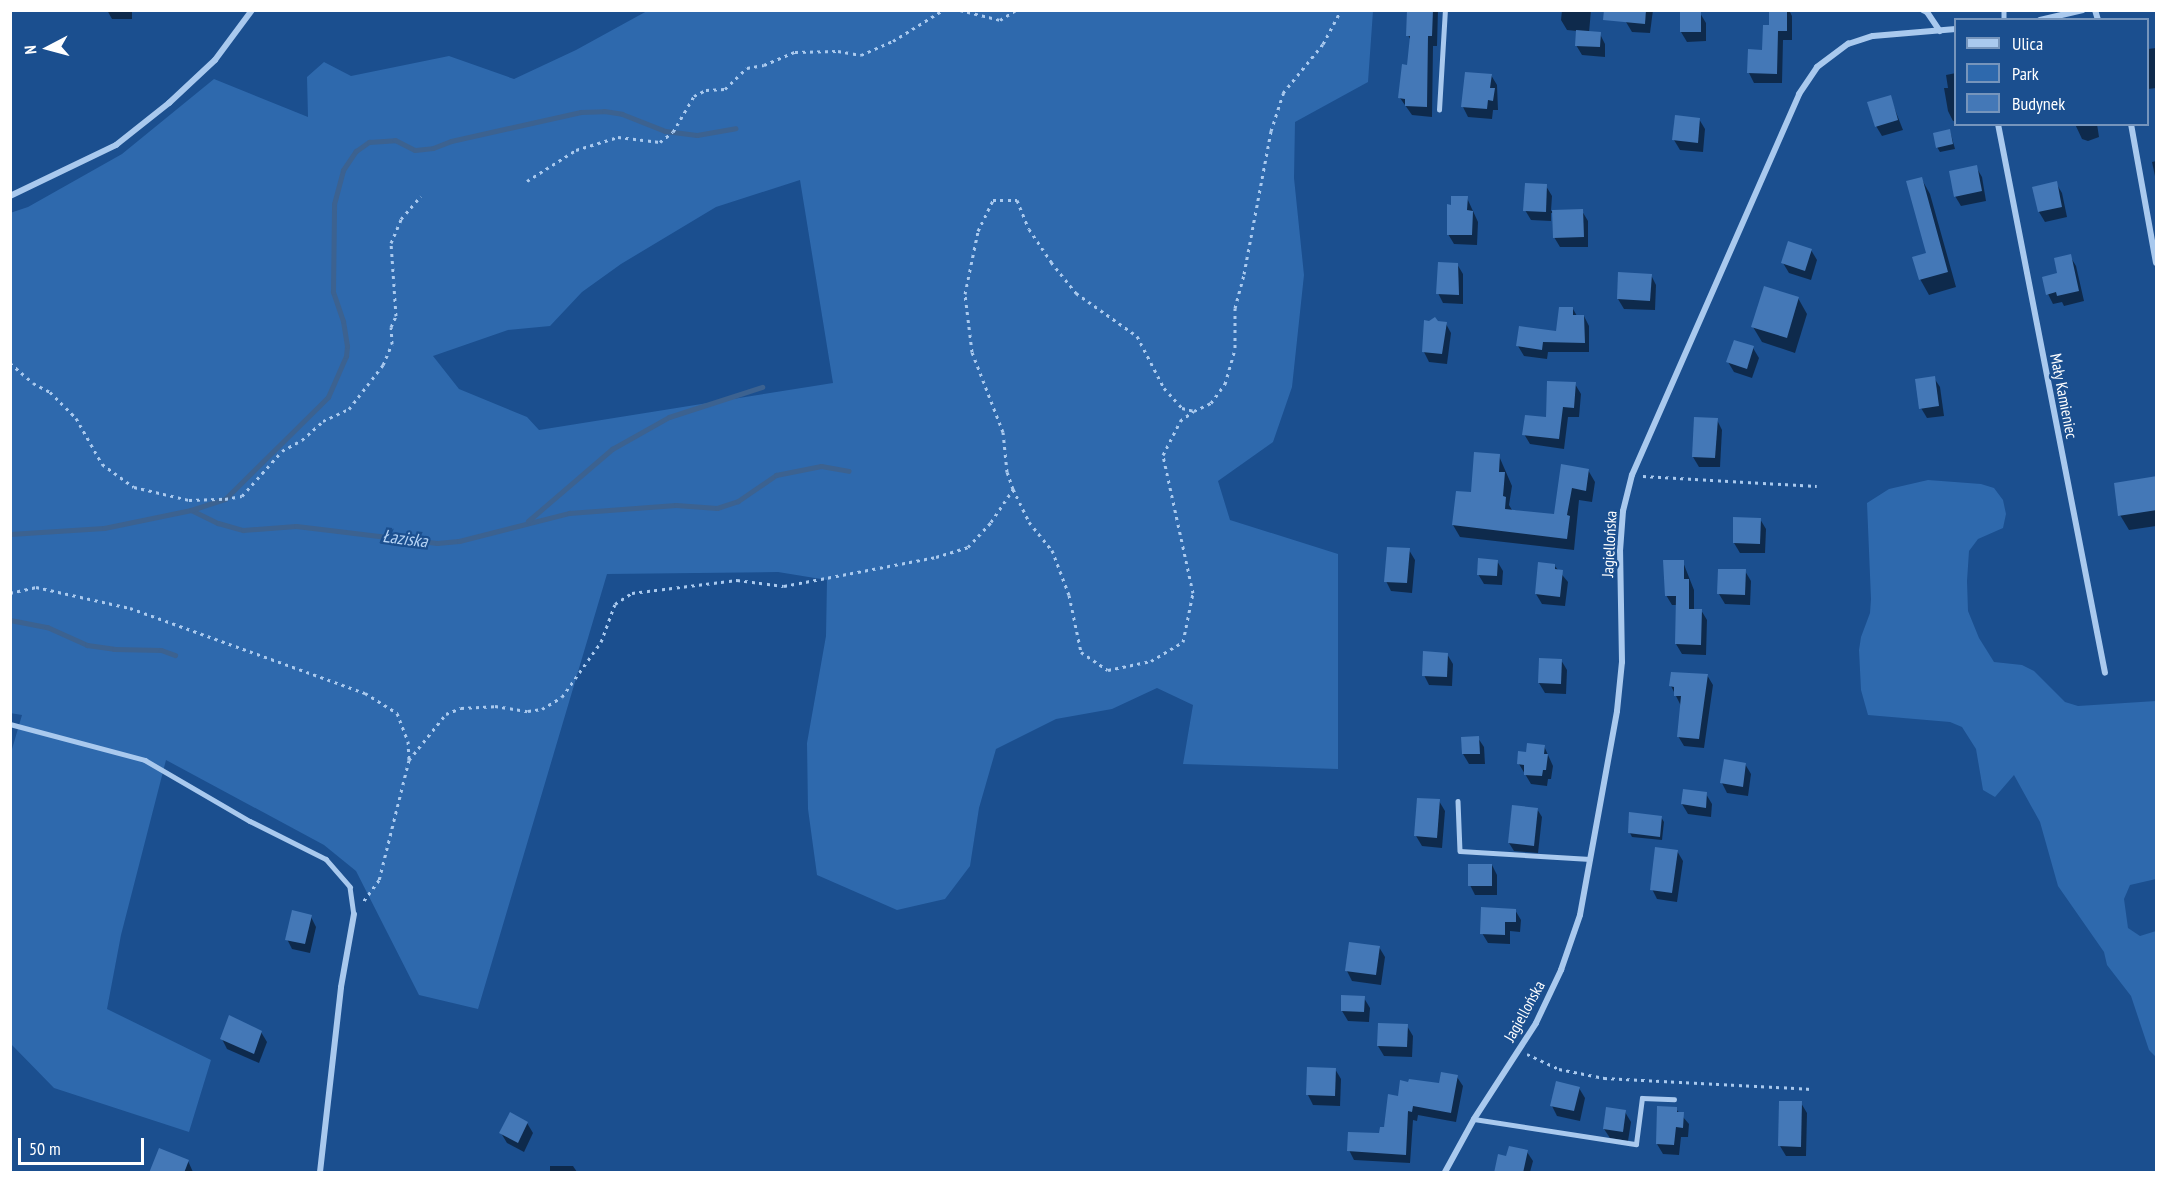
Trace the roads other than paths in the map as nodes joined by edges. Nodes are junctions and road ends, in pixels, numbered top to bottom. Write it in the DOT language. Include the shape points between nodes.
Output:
graph roads {
  1 [pos="252,10"];
  2 [pos="1445,10"];
  3 [pos="1923,10"];
  4 [pos="2083,10"];
  5 [pos="2049,18"];
  6 [pos="1954,29"];
  7 [pos="1940,31"];
  8 [pos="1439,110"];
  9 [pos="1998,126"];
  10 [pos="2130,126"];
  11 [pos="10,196"];
  12 [pos="2157,262"];
  13 [pos="2105,673"];
  14 [pos="10,724"];
  15 [pos="1458,801"];
  16 [pos="1590,859"];
  17 [pos="354,914"];
  18 [pos="1674,1099"];
  19 [pos="1474,1119"];
  20 [pos="320,1173"];
  21 [pos="1445,1173"];
  1 -- 11 [label="street" via="215,60 116,145"];
  2 -- 8 [label="lane"];
  3 -- 7 [label="street"];
  4 -- 5 [label="street"];
  6 -- 7 [label="street, Jagiellońska"];
  7 -- 16 [label="street, Jagiellońska" via="1873,36 1848,44 1817,67 1799,94 1632,475 1623,511 1620,551 1621,672"];
  9 -- 13 [label="street, Mały Kamieniec"];
  10 -- 12 [label="street"];
  14 -- 17 [label="lane" via="145,760 250,822 326,859 350,887"];
  15 -- 16 [label="lane" via="1460,851"];
  16 -- 19 [label="street, Jagiellońska" via="1580,915 1561,970 1536,1023"];
  17 -- 20 [label="street" via="341,987"];
  18 -- 19 [label="lane" via="1642,1098 1636,1144"];
  19 -- 21 [label="street, Jagiellońska"];
}
